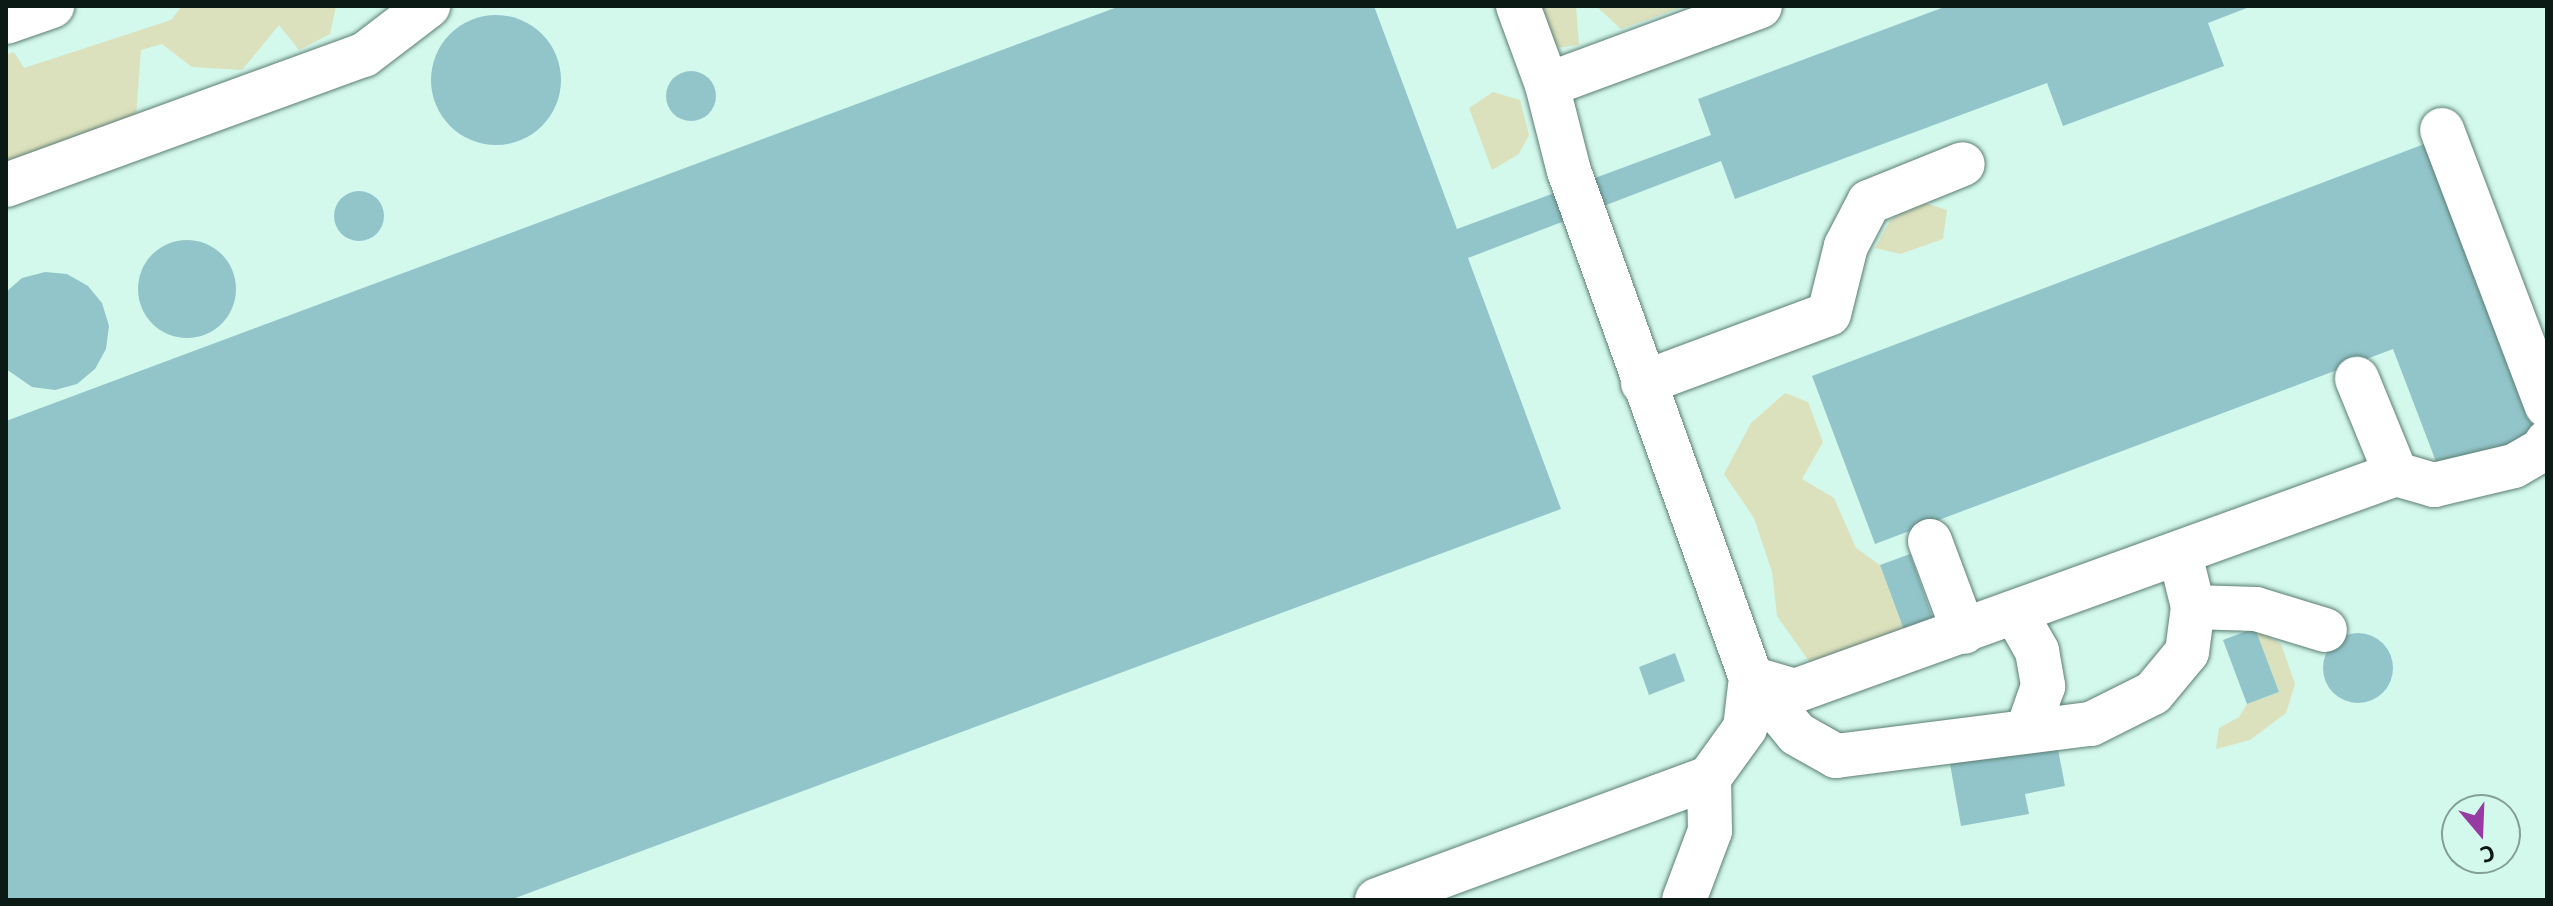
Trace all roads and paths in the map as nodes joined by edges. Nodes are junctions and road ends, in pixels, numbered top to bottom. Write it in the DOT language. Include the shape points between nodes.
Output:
graph roads {
  1 [pos="52,6"];
  2 [pos="428,6"];
  3 [pos="1518,6"];
  4 [pos="1736,10"];
  5 [pos="6,22"];
  6 [pos="1547,85"];
  7 [pos="2442,130"];
  8 [pos="1963,164"];
  9 [pos="6,185"];
  10 [pos="2357,379"];
  11 [pos="1643,383"];
  12 [pos="2547,406"];
  13 [pos="2547,442"];
  14 [pos="2396,474"];
  15 [pos="1930,541"];
  16 [pos="2180,554"];
  17 [pos="2193,607"];
  18 [pos="2016,614"];
  19 [pos="2325,630"];
  20 [pos="1964,632"];
  21 [pos="1751,678"];
  22 [pos="2028,729"];
  23 [pos="1709,778"];
  24 [pos="1377,900"];
  25 [pos="1684,900"];
  1 -- 5 [label="lane"];
  2 -- 9 [label="lane" via="364,55"];
  3 -- 6 [label="lane"];
  4 -- 6 [label="lane"];
  6 -- 11 [label="lane" via="1569,171"];
  7 -- 12 [label="lane"];
  8 -- 11 [label="lane" via="1869,202 1846,246 1829,314"];
  10 -- 14 [label="lane"];
  11 -- 21 [label="lane"];
  13 -- 14 [label="lane" via="2514,466 2434,485"];
  14 -- 16 [label="lane"];
  15 -- 20 [label="lane"];
  16 -- 17 [label="lane"];
  16 -- 18 [label="lane"];
  17 -- 19 [label="lane" via="2256,609"];
  17 -- 22 [label="lane" via="2187,652 2153,693 2091,724"];
  18 -- 20 [label="lane"];
  18 -- 22 [label="lane" via="2037,651 2043,686"];
  20 -- 21 [label="lane" via="1795,691"];
  21 -- 22 [label="lane" via="1797,734 1836,756"];
  21 -- 23 [label="lane" via="1745,728"];
  23 -- 24 [label="lane"];
  23 -- 25 [label="lane" via="1710,831"];
}
